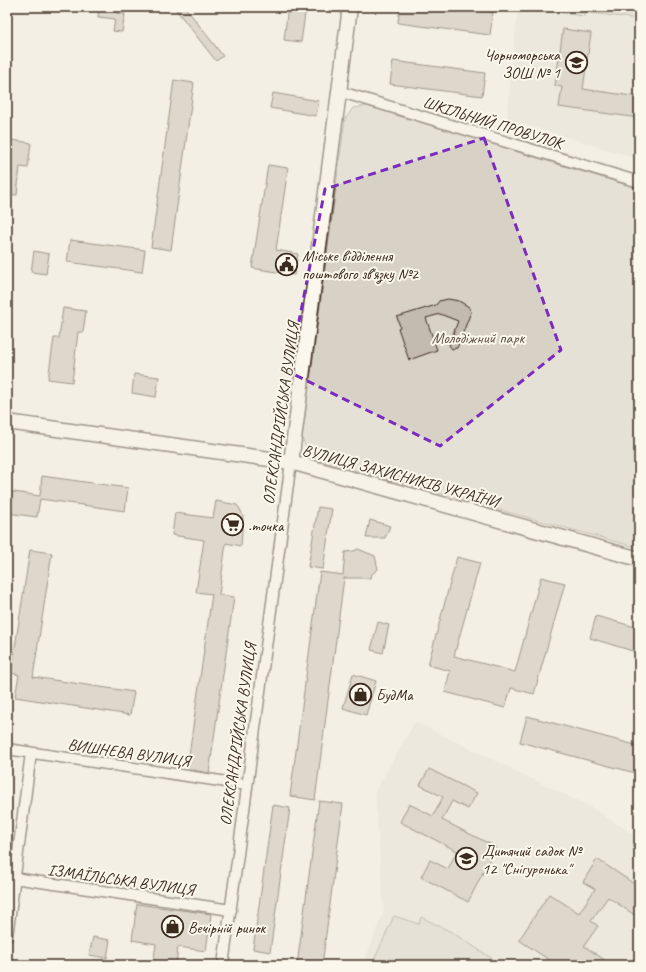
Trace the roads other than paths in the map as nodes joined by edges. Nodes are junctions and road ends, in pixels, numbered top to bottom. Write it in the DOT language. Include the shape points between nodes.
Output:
graph roads {
  1 [pos="350,7"];
  2 [pos="338,91"];
  3 [pos="639,182"];
  4 [pos="7,422"];
  5 [pos="290,462"];
  6 [pos="639,558"];
  7 [pos="7,749"];
  8 [pos="31,753"];
  9 [pos="247,785"];
  10 [pos="11,878"];
  11 [pos="231,910"];
  12 [pos="7,936"];
  13 [pos="224,965"];
  1 -- 2 [label="main road, ОЛЕКСАНДРІЙСЬКА ВУЛИЦЯ"];
  2 -- 3 [label="street, ШКІЛЬНИЙ ПРОВУЛОК"];
  2 -- 5 [label="main road, ОЛЕКСАНДРІЙСЬКА ВУЛИЦЯ"];
  4 -- 5 [label="main road, ВУЛИЦЯ ЗАХИСНИКІВ УКРАЇНИ"];
  5 -- 6 [label="main road, ВУЛИЦЯ ЗАХИСНИКІВ УКРАЇНИ"];
  5 -- 9 [label="street, ОЛЕКСАНДРІЙСЬКА ВУЛИЦЯ"];
  7 -- 8 [label="street, ВИШНЕВА ВУЛИЦЯ"];
  8 -- 9 [label="street, ВИШНЕВА ВУЛИЦЯ"];
  8 -- 10 [label="street"];
  9 -- 11 [label="street, ОЛЕКСАНДРІЙСЬКА ВУЛИЦЯ"];
  10 -- 11 [label="street, ІЗМАЇЛЬСЬКА ВУЛИЦЯ"];
  10 -- 12 [label="street"];
  11 -- 13 [label="street, ОЛЕКСАНДРІЙСЬКА ВУЛИЦЯ"];
}
